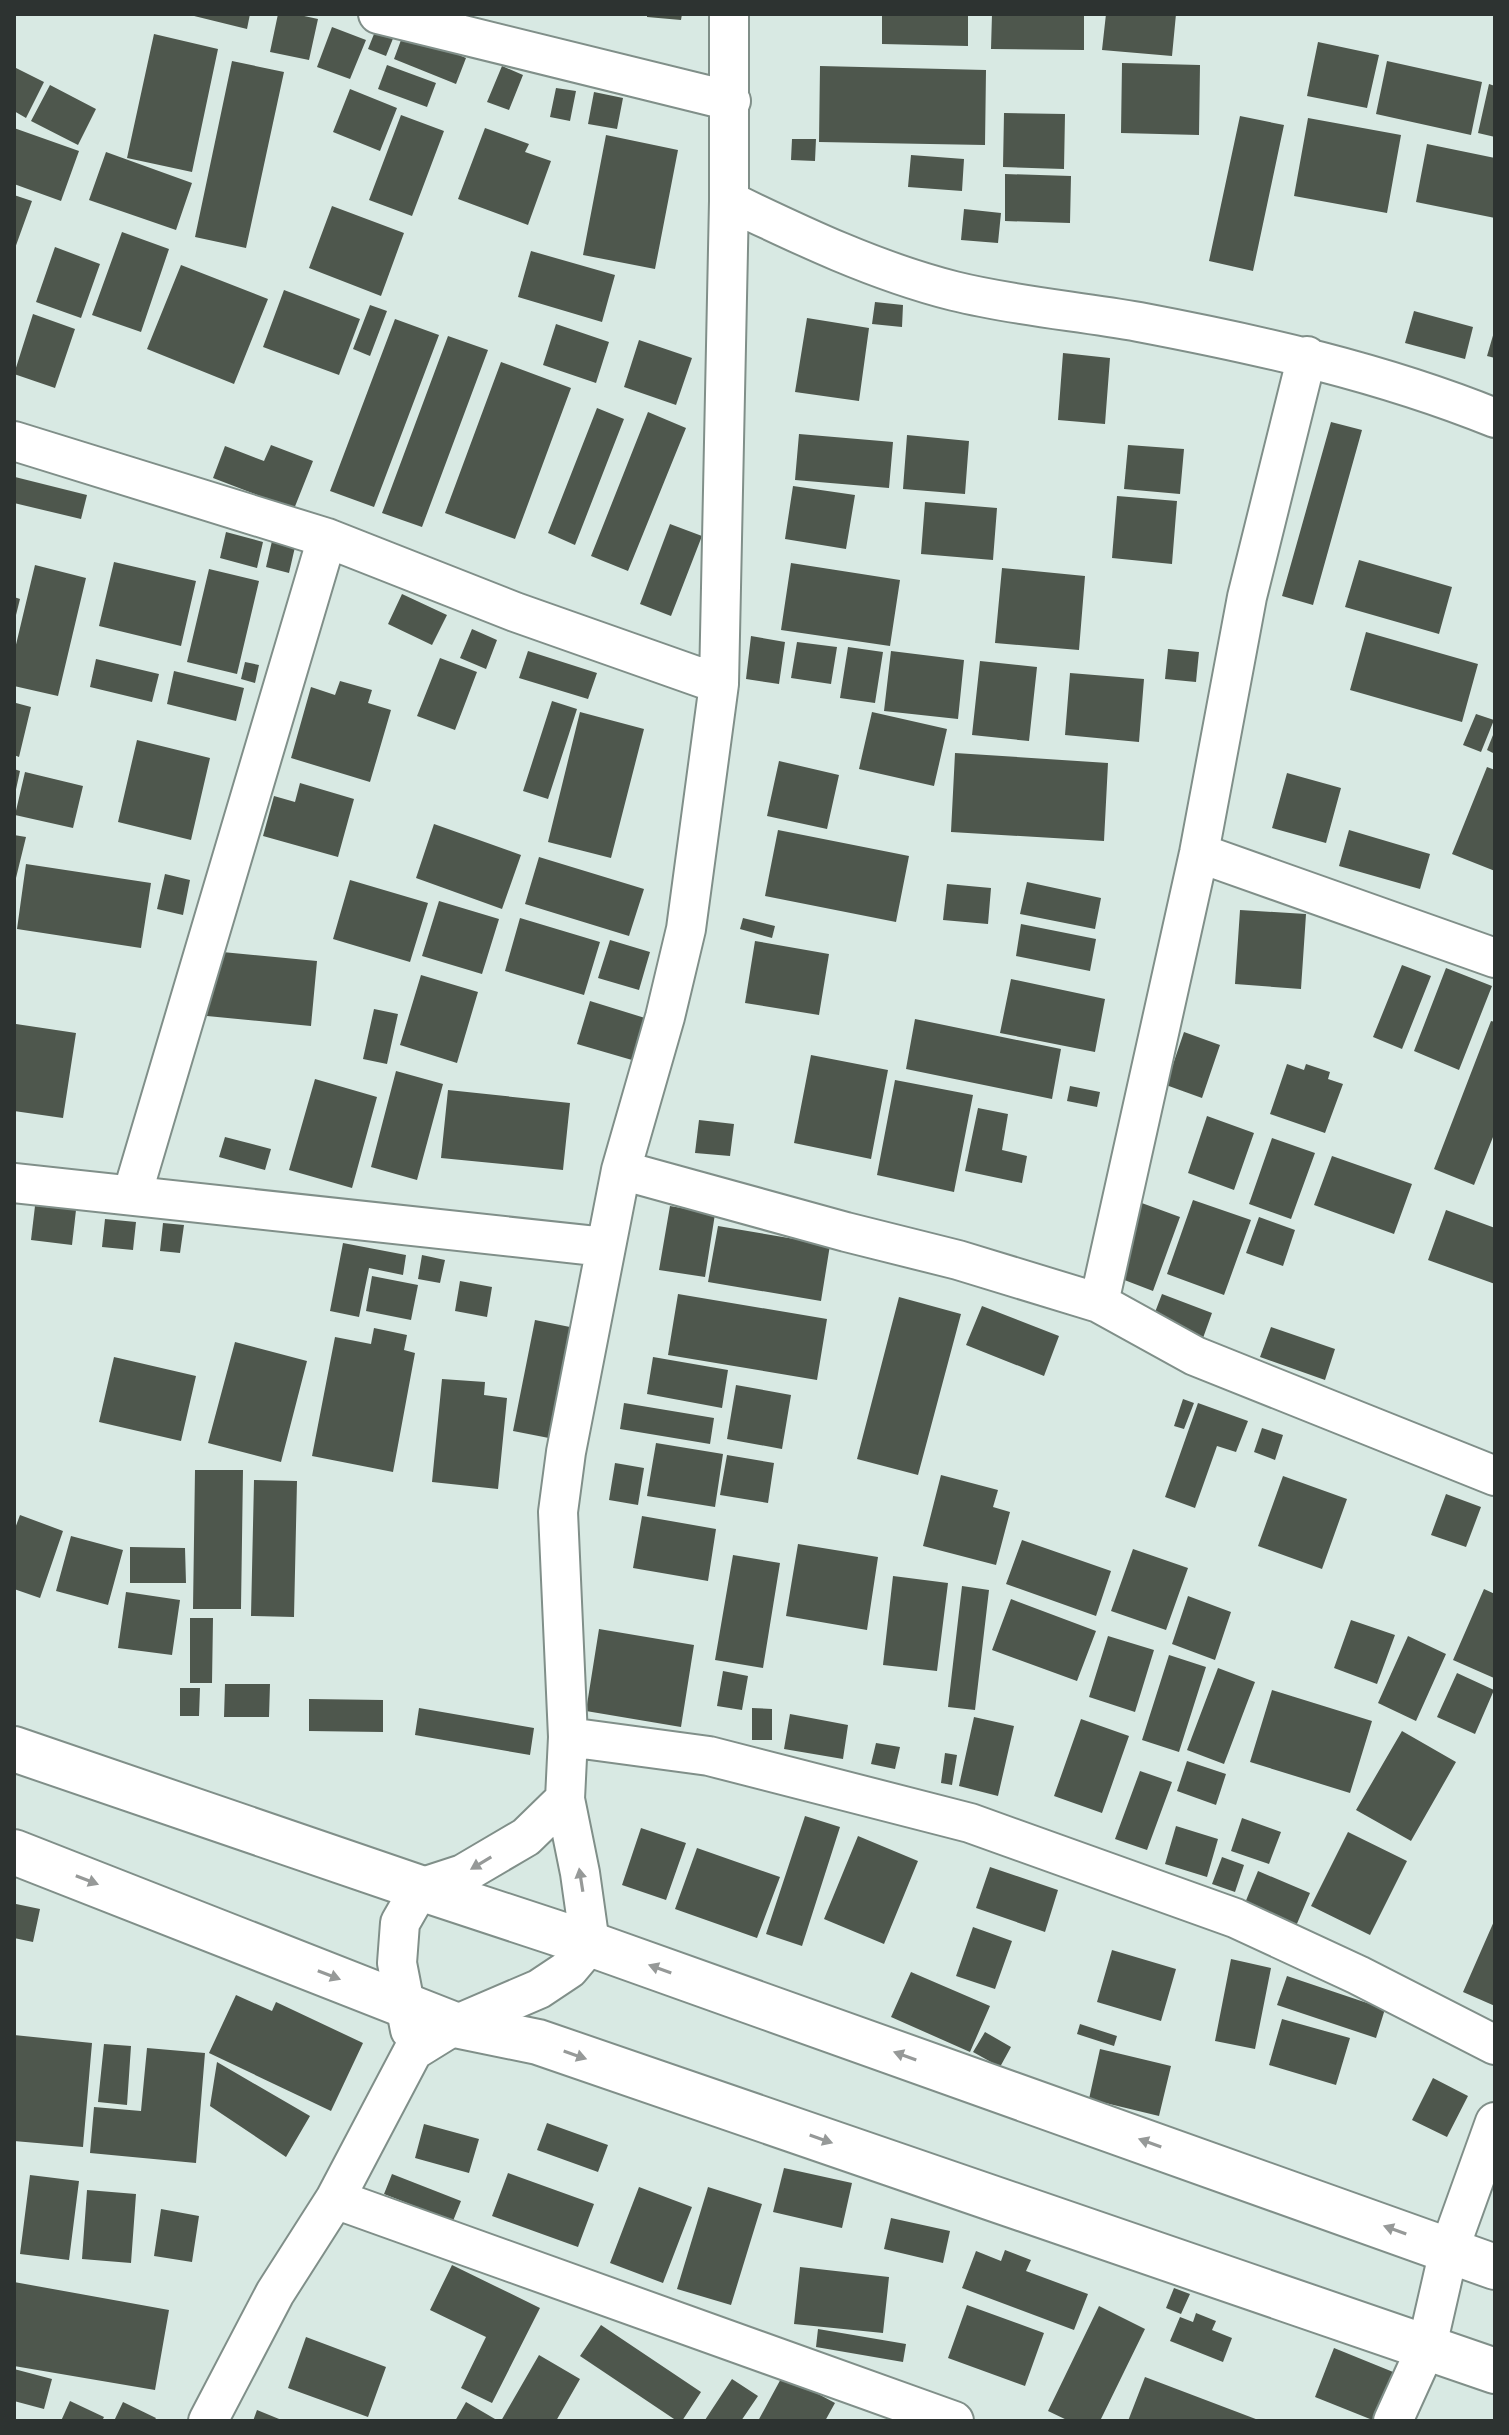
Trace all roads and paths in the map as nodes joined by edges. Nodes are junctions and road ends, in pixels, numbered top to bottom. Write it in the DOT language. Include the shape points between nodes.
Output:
graph roads {
  1 [pos="378,14"];
  2 [pos="729,14"];
  3 [pos="731,101"];
  4 [pos="729,201"];
  5 [pos="1307,356"];
  6 [pos="1495,418"];
  7 [pos="14,441"];
  8 [pos="327,538"];
  9 [pos="719,684"];
  10 [pos="1199,853"];
  11 [pos="1495,958"];
  12 [pos="621,1170"];
  13 [pos="14,1183"];
  14 [pos="132,1195"];
  15 [pos="605,1247"];
  16 [pos="1099,1303"];
  17 [pos="1495,1476"];
  18 [pos="568,1737"];
  19 [pos="14,1749"];
  20 [pos="565,1799"];
  21 [pos="14,1852"];
  22 [pos="420,1888"];
  23 [pos="590,1944"];
  24 [pos="406,2006"];
  25 [pos="455,2025"];
  26 [pos="1495,2045"];
  27 [pos="413,2051"];
  28 [pos="1495,2122"];
  29 [pos="335,2199"];
  30 [pos="1449,2250"];
  31 [pos="1495,2267"];
  32 [pos="1427,2346"];
  33 [pos="1495,2371"];
  34 [pos="208,2421"];
  35 [pos="954,2421"];
  36 [pos="1393,2421"];
  1 -- 3 [label="street"];
  2 -- 3 [label="street"];
  3 -- 4 [label="street"];
  4 -- 5 [label="street" via="833,251 954,291"];
  4 -- 9 [label="street"];
  5 -- 6 [label="street"];
  5 -- 10 [label="street" via="1247,597"];
  7 -- 8 [label="street"];
  8 -- 9 [label="street"];
  8 -- 14 [label="street"];
  9 -- 12 [label="street" via="686,929"];
  10 -- 11 [label="street"];
  10 -- 16 [label="street"];
  12 -- 15 [label="street"];
  12 -- 16 [label="street"];
  13 -- 14 [label="street"];
  14 -- 15 [label="street"];
  15 -- 18 [label="street" via="558,1512"];
  16 -- 17 [label="street" via="1195,1356"];
  18 -- 20 [label="street"];
  18 -- 26 [label="street" via="709,1756 970,1823 1235,1918"];
  19 -- 22 [label="street"];
  20 -- 22 [label="street, one-way" via="526,1837 463,1874"];
  23 -- 20 [label="street, one-way"];
  21 -- 24 [label="street, one-way"];
  22 -- 23 [label="street"];
  22 -- 24 [label="street" via="400,1923 397,1963"];
  23 -- 25 [label="street" via="569,1969 539,1989"];
  30 -- 23 [label="street, one-way"];
  24 -- 25 [label="street"];
  24 -- 27 [label="street"];
  25 -- 27 [label="street"];
  25 -- 32 [label="street, one-way" via="538,2042"];
  27 -- 29 [label="street"];
  28 -- 30 [label="street"];
  29 -- 34 [label="street" via="275,2293"];
  29 -- 35 [label="street"];
  30 -- 31 [label="street"];
  30 -- 32 [label="street"];
  32 -- 33 [label="street"];
  32 -- 36 [label="street"];
}
